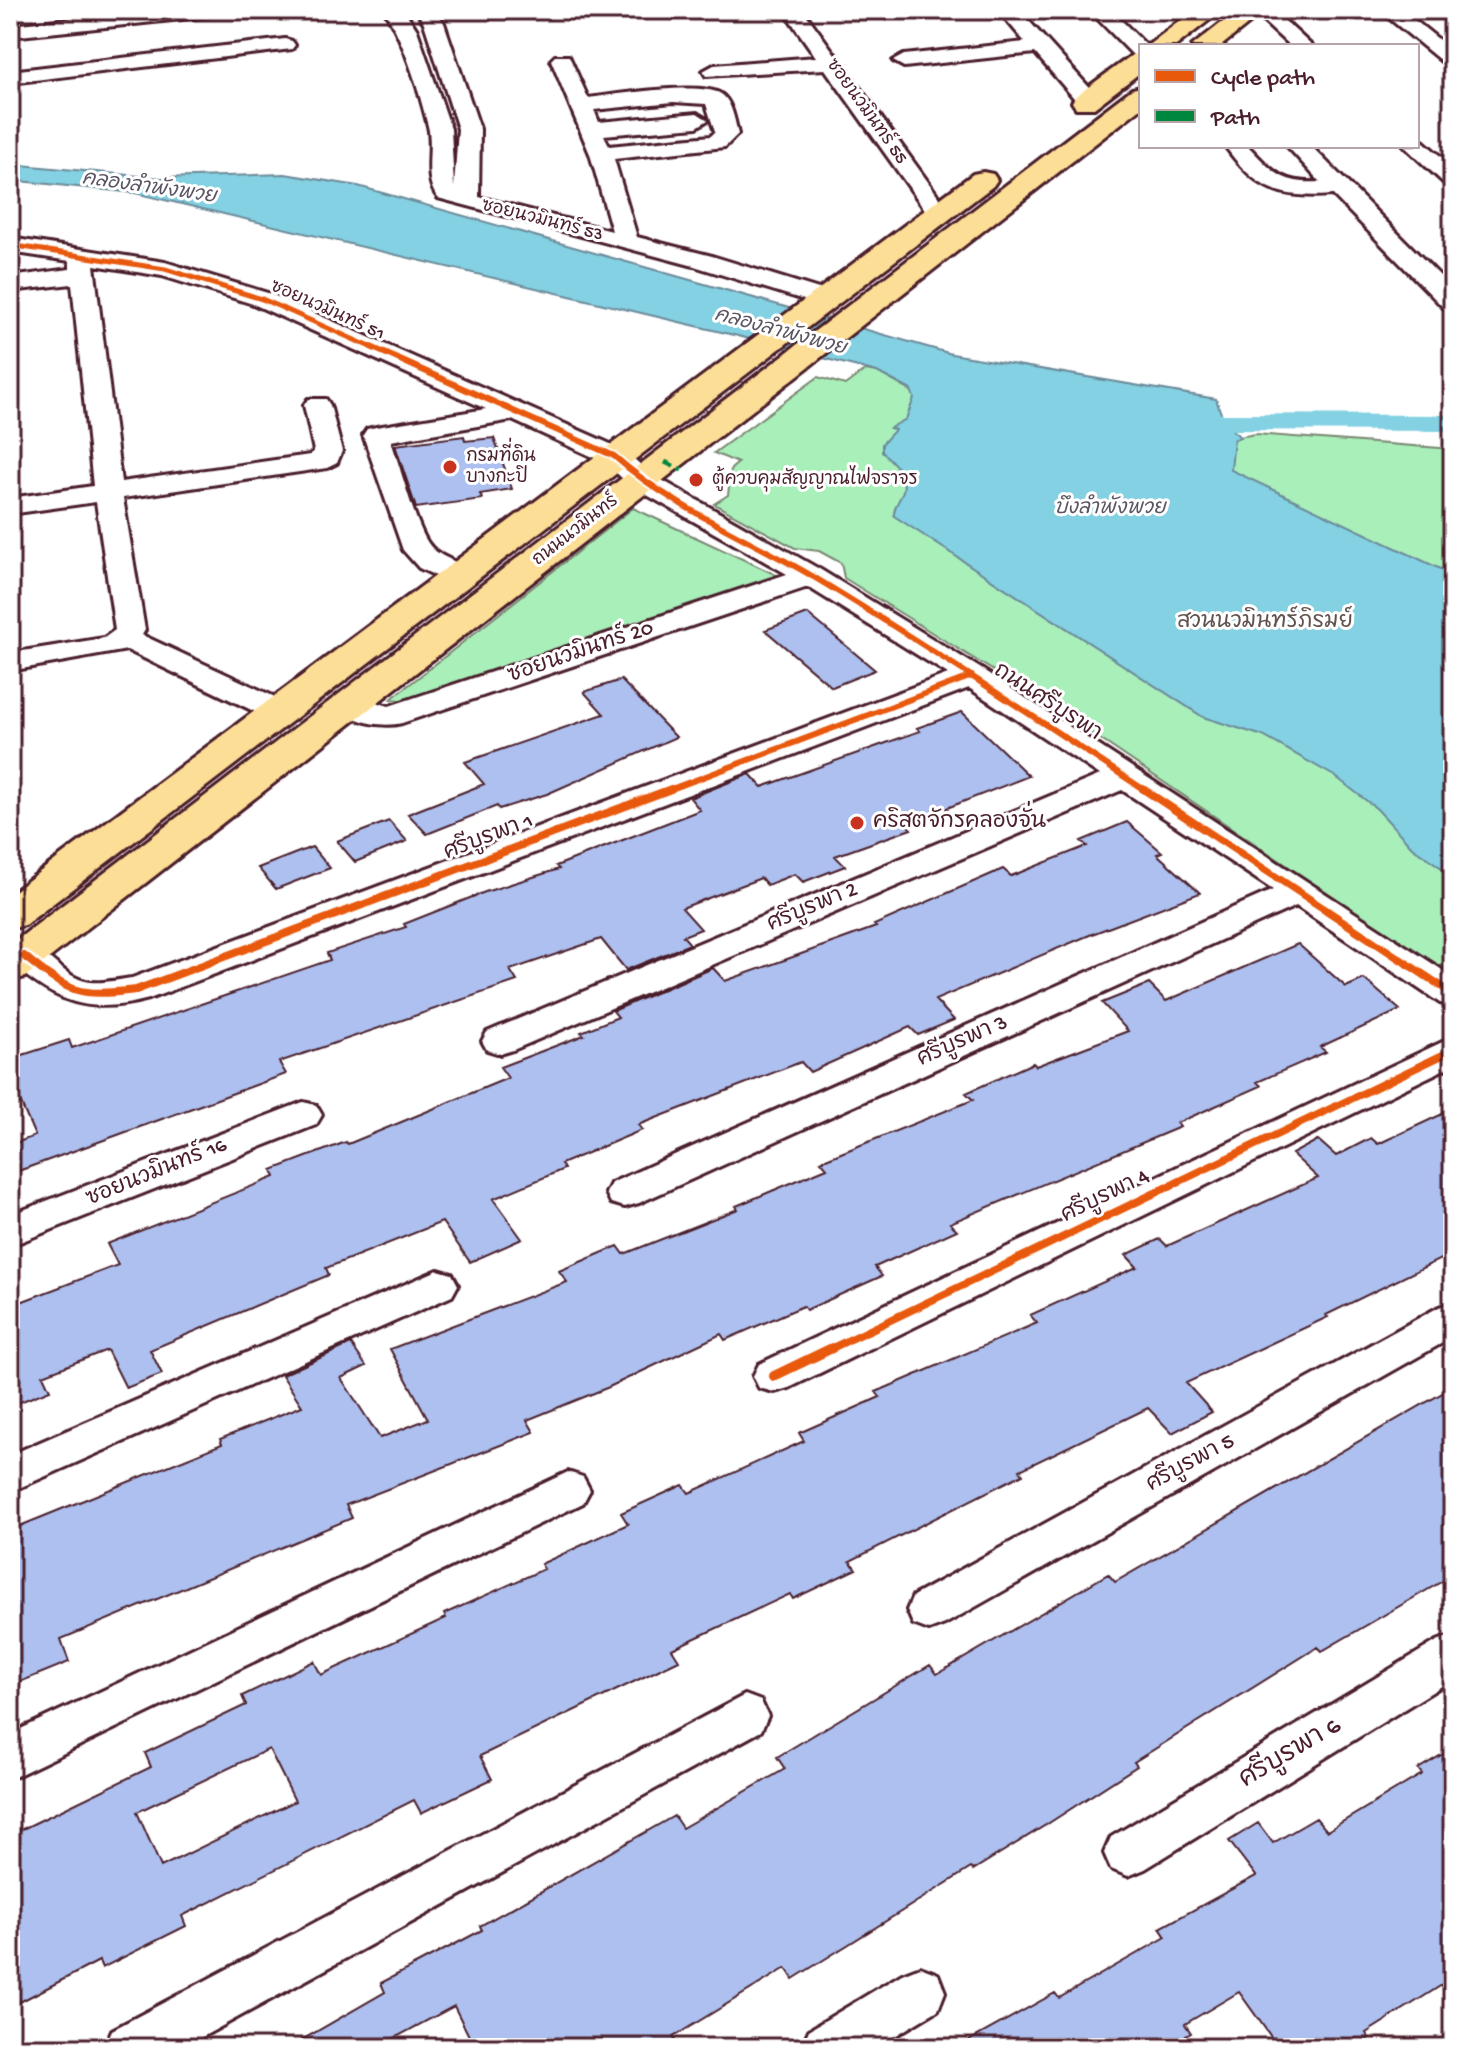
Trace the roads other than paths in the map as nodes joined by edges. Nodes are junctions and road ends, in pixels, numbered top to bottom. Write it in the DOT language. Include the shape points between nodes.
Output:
graph roads {
  1 [pos="211,10"];
  2 [pos="394,10"];
  3 [pos="426,10"];
  4 [pos="793,10"];
  5 [pos="1008,10"];
  6 [pos="1099,10"];
  7 [pos="1210,10"];
  8 [pos="1254,10"];
  9 [pos="1261,10"];
  10 [pos="1389,10"];
  11 [pos="83,17"];
  12 [pos="10,31"];
  13 [pos="1163,44"];
  14 [pos="1208,44"];
  15 [pos="1300,44"];
  16 [pos="285,45"];
  17 [pos="1043,46"];
  18 [pos="1139,50"];
  19 [pos="562,60"];
  20 [pos="904,61"];
  21 [pos="1453,61"];
  22 [pos="830,62"];
  23 [pos="1139,62"];
  24 [pos="714,71"];
  25 [pos="34,74"];
  26 [pos="10,77"];
  27 [pos="1139,97"];
  28 [pos="10,100"];
  29 [pos="1088,100"];
  30 [pos="582,105"];
  31 [pos="722,118"];
  32 [pos="1063,119"];
  33 [pos="591,129"];
  34 [pos="1238,148"];
  35 [pos="1300,148"];
  36 [pos="1417,148"];
  37 [pos="601,154"];
  38 [pos="1001,166"];
  39 [pos="1453,179"];
  40 [pos="1340,187"];
  41 [pos="467,201"];
  42 [pos="939,213"];
  43 [pos="627,242"];
  44 [pos="10,245"];
  45 [pos="82,265"];
  46 [pos="10,284"];
  47 [pos="1453,303"];
  48 [pos="818,304"];
  49 [pos="317,405"];
  50 [pos="515,412"];
  51 [pos="628,468"];
  52 [pos="108,493"];
  53 [pos="10,506"];
  54 [pos="459,576"];
  55 [pos="811,576"];
  56 [pos="125,638"];
  57 [pos="10,662"];
  58 [pos="972,676"];
  59 [pos="352,704"];
  60 [pos="279,711"];
  61 [pos="1126,776"];
  62 [pos="1301,891"];
  63 [pos="10,915"];
  64 [pos="17,962"];
  65 [pos="1453,994"];
  66 [pos="500,1041"];
  67 [pos="1453,1050"];
  68 [pos="303,1115"];
  69 [pos="625,1193"];
  70 [pos="10,1231"];
  71 [pos="438,1285"];
  72 [pos="1453,1318"];
  73 [pos="774,1376"];
  74 [pos="10,1474"];
  75 [pos="568,1490"];
  76 [pos="929,1610"];
  77 [pos="1453,1655"];
  78 [pos="745,1716"];
  79 [pos="10,1757"];
  80 [pos="1128,1853"];
  81 [pos="920,1992"];
  82 [pos="130,2048"];
  83 [pos="827,2048"];
  1 -- 11 [label="street"];
  2 -- 41 [label="street, ซอยนวมินทร์ 53" via="407,30 440,129 442,188"];
  3 -- 41 [label="street" via="469,129"];
  4 -- 22 [label="street, ซอยนวมินทร์ 55"];
  5 -- 17 [label="street"];
  6 -- 18 [label="street"];
  7 -- 13 [label="main road"];
  8 -- 14 [label="main road"];
  9 -- 15 [label="street"];
  10 -- 21 [label="street"];
  11 -- 12 [label="street"];
  11 -- 25 [label="street"];
  16 -- 25 [label="street"];
  17 -- 20 [label="street"];
  17 -- 29 [label="street"];
  19 -- 30 [label="street"];
  22 -- 24 [label="street"];
  22 -- 42 [label="street, ซอยนวมินทร์ 55"];
  23 -- 29 [label="main road"];
  25 -- 26 [label="street"];
  25 -- 28 [label="street"];
  27 -- 51 [label="main road, ถนนนวมินทร์" via="802,358"];
  29 -- 32 [label="main road"];
  30 -- 31 [label="street" via="701,95 715,100"];
  30 -- 33 [label="street"];
  31 -- 33 [label="street"];
  31 -- 37 [label="street" via="727,134 717,142"];
  33 -- 37 [label="street"];
  34 -- 40 [label="street" via="1271,185 1299,191"];
  35 -- 40 [label="street"];
  36 -- 39 [label="street"];
  37 -- 43 [label="street"];
  38 -- 42 [label="main road, ถนนนวมินทร์"];
  40 -- 47 [label="street"];
  41 -- 43 [label="street, ซอยนวมินทร์ 53"];
  42 -- 48 [label="main road, ถนนนวมินทร์"];
  43 -- 48 [label="street, ซอยนวมินทร์ 53" via="703,261"];
  44 -- 45 [label="street, ซอยนวมินทร์ 51"];
  45 -- 46 [label="street"];
  45 -- 50 [label="street, ซอยนวมินทร์ 51" via="176,271 262,299"];
  45 -- 52 [label="street"];
  48 -- 51 [label="main road, ถนนนวมินทร์" via="763,346"];
  49 -- 52 [label="street" via="328,451 317,462"];
  50 -- 51 [label="street, ซอยนวมินทร์ 51"];
  50 -- 54 [label="street" via="376,435 413,544 429,562"];
  51 -- 54 [label="main road, ถนนนวมินทร์"];
  51 -- 55 [label="street, ถนนศรีบูรพา"];
  51 -- 59 [label="main road, ถนนนวมินทร์"];
  52 -- 53 [label="street"];
  52 -- 56 [label="street" via="130,630"];
  54 -- 60 [label="main road, ถนนนวมินทร์"];
  55 -- 58 [label="street, ถนนศรีบูรพา"];
  55 -- 59 [label="street, ซอยนวมินทร์ 20" via="391,716"];
  56 -- 57 [label="street" via="113,646"];
  56 -- 60 [label="street"];
  58 -- 61 [label="street, ถนนศรีบูรพา"];
  58 -- 64 [label="street, ศรีบูรพา 1" via="136,990 89,996 62,988"];
  59 -- 64 [label="main road, ถนนนวมินทร์"];
  60 -- 63 [label="main road, ถนนนวมินทร์"];
  61 -- 62 [label="street, ถนนศรีบูรพา"];
  61 -- 66 [label="street, ศรีบูรพา 2"];
  62 -- 65 [label="street, ถนนศรีบูรพา"];
  62 -- 69 [label="street, ศรีบูรพา 3"];
  67 -- 73 [label="street, ศรีบูรพา 4"];
  68 -- 70 [label="street, ซอยนวมินทร์ 16"];
  71 -- 74 [label="street"];
  72 -- 76 [label="street, ศรีบูรพา 5"];
  75 -- 79 [label="street"];
  77 -- 80 [label="street, ศรีบูรพา 6"];
  78 -- 82 [label="street"];
  81 -- 83 [label="street"];
}
